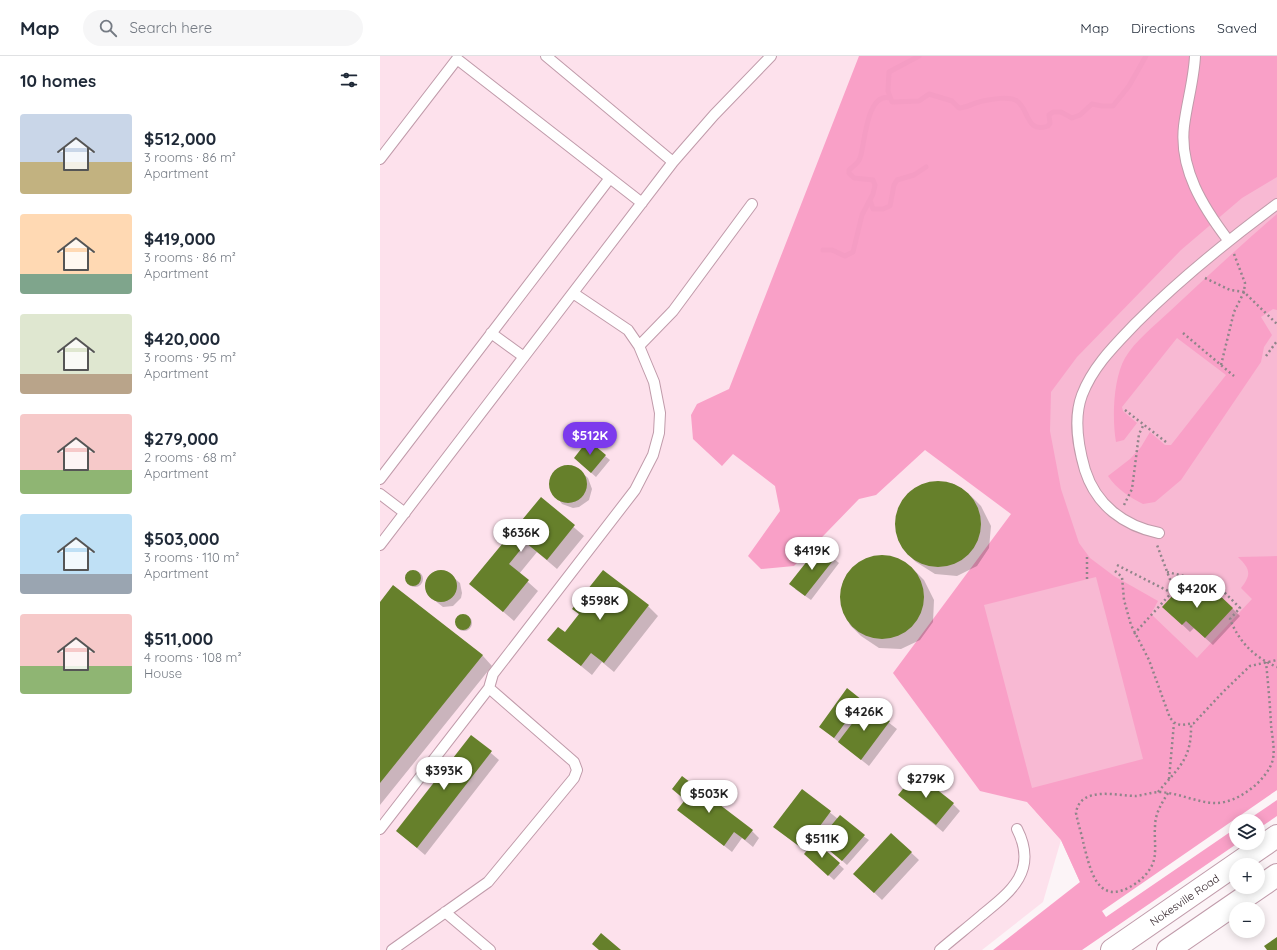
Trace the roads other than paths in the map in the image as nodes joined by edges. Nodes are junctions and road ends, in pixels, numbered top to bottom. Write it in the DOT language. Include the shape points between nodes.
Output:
graph roads {
  1 [pos="546,56"];
  2 [pos="770,56"];
  3 [pos="1195,56"];
  4 [pos="380,159"];
  5 [pos="673,162"];
  6 [pos="610,178"];
  7 [pos="642,203"];
  8 [pos="752,204"];
  9 [pos="1277,204"];
  10 [pos="1228,240"];
  11 [pos="574,293"];
  12 [pos="491,333"];
  13 [pos="639,346"];
  14 [pos="524,357"];
  15 [pos="380,479"];
  16 [pos="380,494"];
  17 [pos="405,513"];
  18 [pos="1155,533"];
  19 [pos="380,545"];
  20 [pos="488,688"];
  21 [pos="380,829"];
  22 [pos="1017,829"];
  23 [pos="1277,836"];
  24 [pos="1277,875"];
  25 [pos="445,912"];
  26 [pos="392,950"];
  27 [pos="490,950"];
  28 [pos="940,950"];
  29 [pos="1112,950"];
  30 [pos="1168,950"];
  1 -- 5 [label="lane"];
  2 -- 5 [label="lane"];
  3 -- 10 [label="lane" via="1184,127 1185,156 1190,177 1202,202"];
  4 -- 6 [label="lane" via="457,59"];
  5 -- 7 [label="lane"];
  6 -- 7 [label="lane"];
  6 -- 12 [label="lane"];
  7 -- 11 [label="lane"];
  8 -- 13 [label="lane" via="673,311"];
  9 -- 10 [label="lane"];
  10 -- 18 [label="lane" via="1164,295 1109,351 1088,381 1082,397 1078,434 1086,473 1094,491 1118,516 1141,529"];
  11 -- 13 [label="lane" via="628,330"];
  11 -- 14 [label="lane"];
  12 -- 14 [label="lane"];
  12 -- 15 [label="lane"];
  13 -- 20 [label="lane" via="654,382 660,413 659,433 653,455 635,490 493,674"];
  14 -- 17 [label="lane"];
  16 -- 17 [label="lane"];
  17 -- 19 [label="lane"];
  20 -- 21 [label="lane"];
  20 -- 25 [label="lane" via="574,762 577,770 574,778 488,882"];
  22 -- 28 [label="lane" via="1024,848 1020,878 1010,893"];
  23 -- 29 [label="highway, Nokesville Road"];
  24 -- 30 [label="highway"];
  25 -- 26 [label="lane"];
  25 -- 27 [label="lane"];
}
